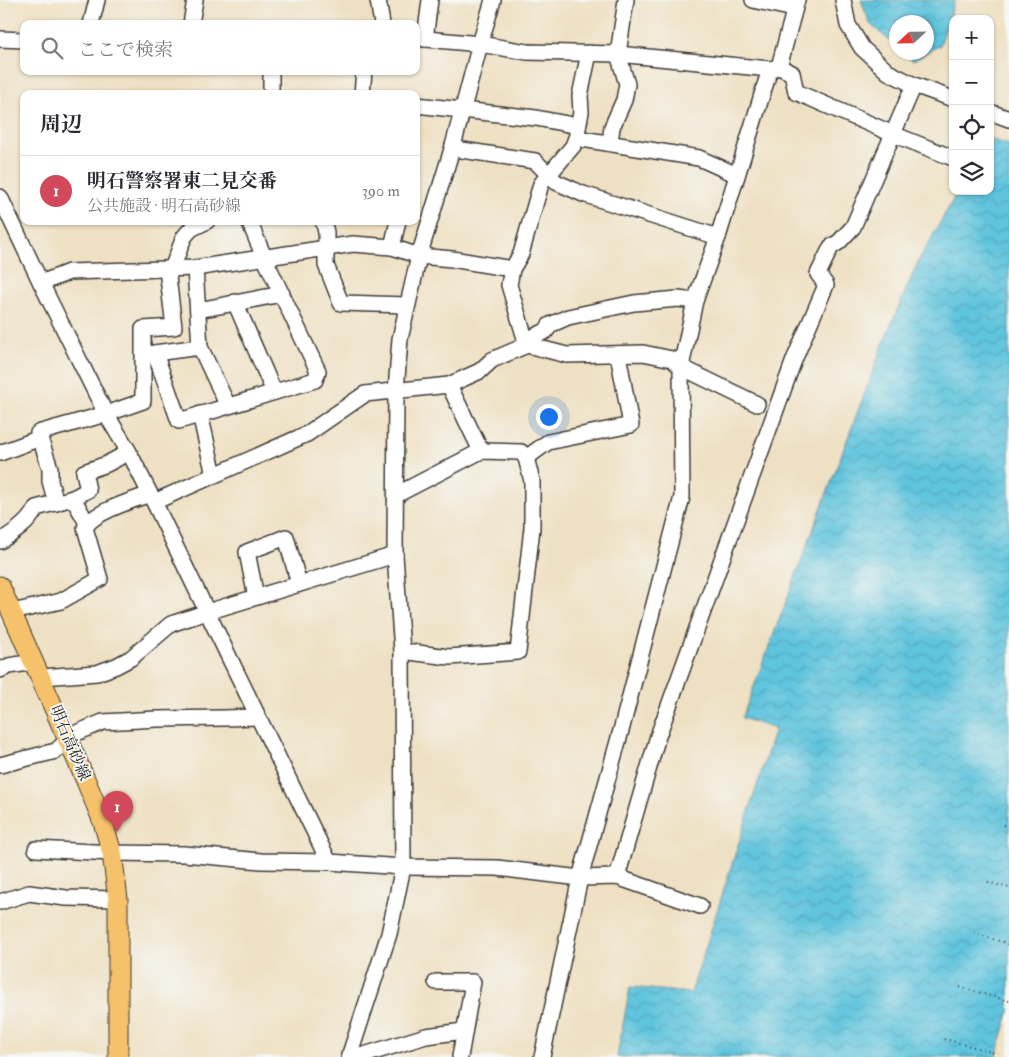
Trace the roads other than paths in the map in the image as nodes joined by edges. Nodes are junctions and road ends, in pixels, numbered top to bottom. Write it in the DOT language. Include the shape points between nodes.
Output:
graph roads {
  1 [pos="97,0"];
  2 [pos="195,0"];
  3 [pos="378,0"];
  4 [pos="430,0"];
  5 [pos="493,0"];
  6 [pos="626,0"];
  7 [pos="753,0"];
  8 [pos="843,0"];
  9 [pos="796,4"];
  10 [pos="92,20"];
  11 [pos="192,20"];
  12 [pos="381,20"];
  13 [pos="421,39"];
  14 [pos="0,40"];
  15 [pos="20,40"];
  16 [pos="480,44"];
  17 [pos="589,53"];
  18 [pos="618,54"];
  19 [pos="775,68"];
  20 [pos="271,75"];
  21 [pos="364,75"];
  22 [pos="914,85"];
  23 [pos="271,90"];
  24 [pos="362,90"];
  25 [pos="949,98"];
  26 [pos="420,106"];
  27 [pos="462,110"];
  28 [pos="994,113"];
  29 [pos="1009,119"];
  30 [pos="577,132"];
  31 [pos="893,134"];
  32 [pos="610,143"];
  33 [pos="453,146"];
  34 [pos="949,156"];
  35 [pos="548,174"];
  36 [pos="737,175"];
  37 [pos="0,197"];
  38 [pos="198,225"];
  39 [pos="251,225"];
  40 [pos="324,225"];
  41 [pos="397,225"];
  42 [pos="718,237"];
  43 [pos="392,247"];
  44 [pos="326,248"];
  45 [pos="419,256"];
  46 [pos="264,257"];
  47 [pos="195,268"];
  48 [pos="172,269"];
  49 [pos="512,269"];
  50 [pos="41,283"];
  51 [pos="282,294"];
  52 [pos="695,301"];
  53 [pos="235,302"];
  54 [pos="408,305"];
  55 [pos="198,310"];
  56 [pos="526,343"];
  57 [pos="200,347"];
  58 [pos="149,354"];
  59 [pos="618,354"];
  60 [pos="681,367"];
  61 [pos="449,385"];
  62 [pos="396,391"];
  63 [pos="274,392"];
  64 [pos="757,404"];
  65 [pos="228,406"];
  66 [pos="106,414"];
  67 [pos="200,414"];
  68 [pos="40,438"];
  69 [pos="482,451"];
  70 [pos="129,452"];
  71 [pos="0,453"];
  72 [pos="526,458"];
  73 [pos="214,475"];
  74 [pos="396,495"];
  75 [pos="73,498"];
  76 [pos="152,498"];
  77 [pos="56,502"];
  78 [pos="87,523"];
  79 [pos="0,541"];
  80 [pos="395,555"];
  81 [pos="299,584"];
  82 [pos="0,586"];
  83 [pos="256,597"];
  84 [pos="12,612"];
  85 [pos="207,612"];
  86 [pos="402,651"];
  87 [pos="0,670"];
  88 [pos="38,670"];
  89 [pos="258,717"];
  90 [pos="69,740"];
  91 [pos="0,765"];
  92 [pos="36,849"];
  93 [pos="112,853"];
  94 [pos="329,862"];
  95 [pos="403,867"];
  96 [pos="580,878"];
  97 [pos="617,878"];
  98 [pos="118,900"];
  99 [pos="0,902"];
  100 [pos="700,906"];
  101 [pos="436,982"];
  102 [pos="464,1031"];
  103 [pos="397,1051"];
  104 [pos="349,1056"];
  105 [pos="118,1057"];
  106 [pos="460,1057"];
  107 [pos="542,1057"];
  1 -- 10 [label="street"];
  2 -- 11 [label="street"];
  3 -- 12 [label="street"];
  4 -- 13 [label="street"];
  5 -- 16 [label="street"];
  6 -- 18 [label="street"];
  7 -- 9 [label="street"];
  8 -- 22 [label="street" via="848,25 862,48 888,72"];
  9 -- 19 [label="street"];
  13 -- 16 [label="street"];
  14 -- 15 [label="street"];
  16 -- 17 [label="street" via="527,52"];
  16 -- 27 [label="street"];
  17 -- 18 [label="street"];
  17 -- 30 [label="street"];
  18 -- 19 [label="street"];
  18 -- 32 [label="street" via="627,84"];
  19 -- 31 [label="street" via="792,73 796,92"];
  19 -- 36 [label="street"];
  20 -- 23 [label="street"];
  21 -- 24 [label="street"];
  22 -- 25 [label="street"];
  22 -- 31 [label="street"];
  26 -- 27 [label="street"];
  27 -- 30 [label="street" via="536,118"];
  27 -- 33 [label="street"];
  28 -- 29 [label="street"];
  30 -- 32 [label="street"];
  30 -- 35 [label="street" via="573,146"];
  31 -- 34 [label="street"];
  31 -- 97 [label="street" via="853,227 831,247 818,274 826,285 794,360 658,736"];
  32 -- 36 [label="street" via="699,158"];
  33 -- 35 [label="street" via="535,161"];
  33 -- 45 [label="street"];
  35 -- 42 [label="street" via="556,182 583,194"];
  35 -- 49 [label="street" via="541,184 521,254"];
  36 -- 42 [label="street"];
  37 -- 50 [label="street"];
  38 -- 48 [label="street" via="184,237"];
  39 -- 46 [label="street"];
  40 -- 44 [label="street"];
  41 -- 43 [label="street"];
  42 -- 52 [label="street"];
  43 -- 44 [label="street" via="353,244"];
  43 -- 45 [label="street"];
  44 -- 46 [label="street"];
  44 -- 54 [label="street" via="326,266 341,303"];
  45 -- 49 [label="street"];
  45 -- 54 [label="street"];
  46 -- 47 [label="street"];
  46 -- 51 [label="street"];
  47 -- 48 [label="street"];
  47 -- 55 [label="street"];
  48 -- 50 [label="street" via="69,272"];
  48 -- 58 [label="street" via="168,277 174,327 143,329"];
  49 -- 56 [label="street" via="509,285"];
  50 -- 66 [label="street"];
  51 -- 53 [label="street"];
  51 -- 63 [label="street" via="318,371 314,380"];
  52 -- 56 [label="street" via="678,299 634,303 568,317 550,325"];
  52 -- 60 [label="street"];
  53 -- 55 [label="street"];
  53 -- 63 [label="street"];
  54 -- 62 [label="street" via="400,340"];
  55 -- 57 [label="street"];
  56 -- 59 [label="street" via="567,355"];
  56 -- 61 [label="street" via="492,360 480,371"];
  57 -- 58 [label="street"];
  57 -- 65 [label="street"];
  58 -- 66 [label="street" via="143,401"];
  58 -- 67 [label="street" via="179,421"];
  59 -- 60 [label="street" via="672,359"];
  59 -- 72 [label="street" via="631,425 548,442"];
  60 -- 64 [label="street"];
  60 -- 96 [label="street" via="682,497"];
  61 -- 62 [label="street"];
  61 -- 69 [label="street"];
  62 -- 73 [label="street" via="365,394 307,434"];
  62 -- 74 [label="street"];
  63 -- 65 [label="street"];
  65 -- 67 [label="street"];
  66 -- 68 [label="street" via="38,433"];
  66 -- 70 [label="street"];
  67 -- 73 [label="street"];
  68 -- 71 [label="street"];
  68 -- 77 [label="street"];
  69 -- 72 [label="street" via="521,452"];
  69 -- 74 [label="street"];
  70 -- 75 [label="street" via="84,472 88,490"];
  70 -- 76 [label="street"];
  72 -- 86 [label="street" via="532,482 532,528 518,652 449,657"];
  73 -- 76 [label="street"];
  74 -- 80 [label="street"];
  75 -- 77 [label="street"];
  75 -- 78 [label="street"];
  76 -- 78 [label="street" via="122,504"];
  76 -- 85 [label="street"];
  77 -- 79 [label="street" via="36,508 18,530"];
  78 -- 84 [label="street" via="85,528 100,579 61,601"];
  80 -- 81 [label="street"];
  80 -- 86 [label="street"];
  81 -- 83 [label="street"];
  81 -- 83 [label="street" via="286,537 247,552"];
  82 -- 84 [label="main road, 明石高砂線"];
  83 -- 85 [label="street"];
  84 -- 88 [label="main road, 明石高砂線"];
  85 -- 88 [label="street" via="171,624 131,658 96,673"];
  85 -- 89 [label="street"];
  86 -- 95 [label="street"];
  87 -- 88 [label="street" via="9,666"];
  88 -- 90 [label="main road, 明石高砂線"];
  89 -- 90 [label="street" via="103,722 74,734"];
  89 -- 94 [label="street"];
  90 -- 91 [label="street" via="56,751"];
  90 -- 93 [label="main road, 明石高砂線" via="103,822"];
  92 -- 93 [label="street"];
  93 -- 94 [label="street"];
  93 -- 98 [label="main road, 明石高砂線"];
  94 -- 95 [label="street"];
  95 -- 96 [label="street" via="497,868"];
  95 -- 104 [label="street" via="390,934"];
  96 -- 97 [label="street"];
  96 -- 107 [label="street"];
  97 -- 100 [label="street"];
  98 -- 99 [label="street" via="29,893"];
  98 -- 105 [label="main road, 明石高砂線"];
  101 -- 102 [label="street" via="473,982"];
  102 -- 103 [label="street" via="426,1036"];
  102 -- 106 [label="street"];
  103 -- 104 [label="street"];
}
